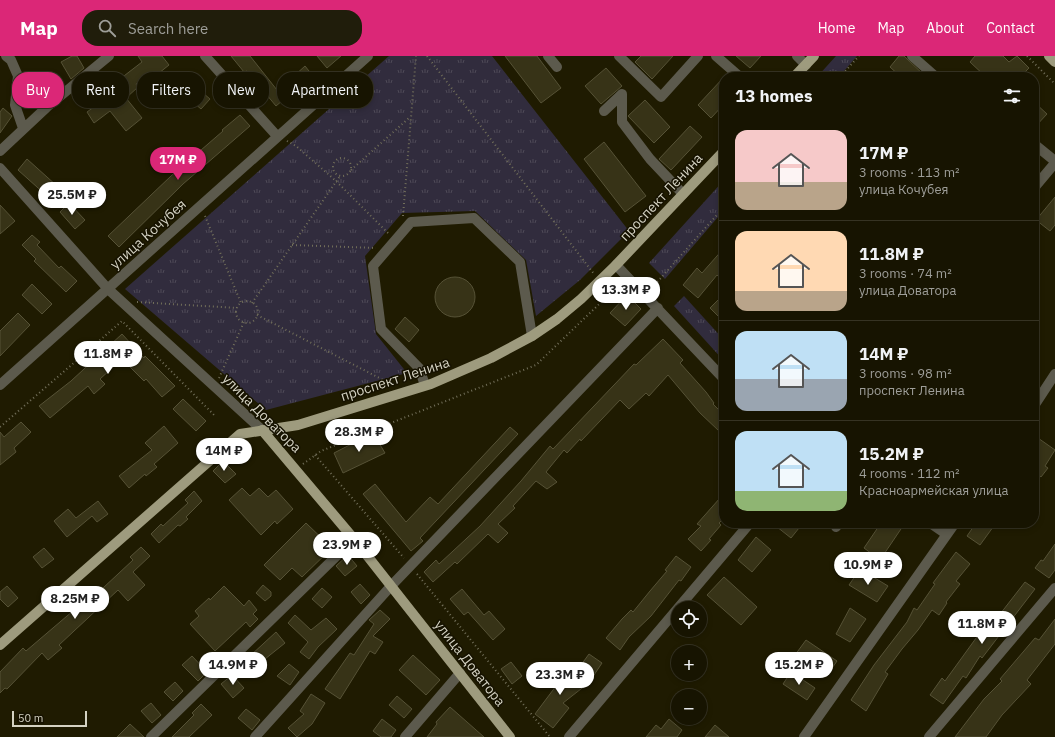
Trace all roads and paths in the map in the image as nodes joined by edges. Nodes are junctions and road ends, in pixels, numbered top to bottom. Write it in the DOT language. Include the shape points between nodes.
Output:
graph roads {
  1 [pos="109,56"];
  2 [pos="205,56"];
  3 [pos="368,56"];
  4 [pos="416,56"];
  5 [pos="427,56"];
  6 [pos="548,56"];
  7 [pos="619,56"];
  8 [pos="698,56"];
  9 [pos="716,56"];
  10 [pos="797,56"];
  11 [pos="814,56"];
  12 [pos="859,56"];
  13 [pos="912,56"];
  14 [pos="1027,56"];
  15 [pos="1049,56"];
  16 [pos="11,57"];
  17 [pos="1055,62"];
  18 [pos="806,65"];
  19 [pos="557,67"];
  20 [pos="17,72"];
  21 [pos="734,72"];
  22 [pos="799,72"];
  23 [pos="845,72"];
  24 [pos="930,72"];
  25 [pos="1055,84"];
  26 [pos="64,93"];
  27 [pos="16,108"];
  28 [pos="46,108"];
  29 [pos="604,111"];
  30 [pos="410,117"];
  31 [pos="23,128"];
  32 [pos="278,136"];
  33 [pos="1039,148"];
  34 [pos="0,151"];
  35 [pos="719,156"];
  36 [pos="1055,162"];
  37 [pos="351,170"];
  38 [pos="1,171"];
  39 [pos="340,176"];
  40 [pos="336,182"];
  41 [pos="1039,182"];
  42 [pos="683,194"];
  43 [pos="200,206"];
  44 [pos="719,213"];
  45 [pos="398,236"];
  46 [pos="292,245"];
  47 [pos="388,248"];
  48 [pos="616,265"];
  49 [pos="628,277"];
  50 [pos="600,281"];
  51 [pos="108,289"];
  52 [pos="645,295"];
  53 [pos="122,302"];
  54 [pos="252,302"];
  55 [pos="241,303"];
  56 [pos="237,308"];
  57 [pos="658,308"];
  58 [pos="257,315"];
  59 [pos="244,322"];
  60 [pos="532,336"];
  61 [pos="719,373"];
  62 [pos="1055,374"];
  63 [pos="0,385"];
  64 [pos="215,386"];
  65 [pos="425,386"];
  66 [pos="405,392"];
  67 [pos="1039,398"];
  68 [pos="216,417"];
  69 [pos="0,427"];
  70 [pos="262,430"];
  71 [pos="315,455"];
  72 [pos="296,468"];
  73 [pos="746,528"];
  74 [pos="937,528"];
  75 [pos="950,528"];
  76 [pos="946,534"];
  77 [pos="354,539"];
  78 [pos="410,566"];
  79 [pos="390,586"];
  80 [pos="1055,588"];
  81 [pos="0,645"];
  82 [pos="460,673"];
  83 [pos="151,737"];
  84 [pos="255,737"];
  85 [pos="405,737"];
  86 [pos="510,737"];
  87 [pos="550,737"];
  88 [pos="569,737"];
  89 [pos="804,737"];
  90 [pos="929,737"];
  1 -- 26 [label="street"];
  2 -- 32 [label="street"];
  3 -- 32 [label="street, улица Кочубея"];
  4 -- 30 [label="path"];
  5 -- 50 [label="path"];
  6 -- 19 [label="street"];
  7 -- 8 [label="street" via="661,97"];
  9 -- 21 [label="street"];
  10 -- 18 [label="street"];
  11 -- 18 [label="main road"];
  12 -- 23 [label="path"];
  13 -- 24 [label="street"];
  14 -- 25 [label="path"];
  15 -- 17 [label="main road"];
  16 -- 20 [label="street"];
  18 -- 22 [label="main road"];
  27 -- 31 [label="street"];
  28 -- 31 [label="street"];
  29 -- 42 [label="street" via="622,94 622,122 650,159"];
  30 -- 37 [label="path"];
  30 -- 45 [label="path"];
  31 -- 34 [label="street"];
  32 -- 40 [label="path" via="296,146"];
  32 -- 43 [label="street, улица Кочубея"];
  33 -- 36 [label="street"];
  35 -- 42 [label="main road, проспект Ленина"];
  36 -- 41 [label="street"];
  37 -- 39 [label="path"];
  37 -- 39 [label="path" via="351,164 347,160 339,159 334,163 334,169"];
  38 -- 51 [label="street, улица Доватора"];
  39 -- 40 [label="path"];
  40 -- 45 [label="path"];
  40 -- 46 [label="path"];
  42 -- 48 [label="main road, проспект Ленина"];
  43 -- 51 [label="street, улица Кочубея"];
  43 -- 55 [label="path"];
  44 -- 52 [label="path"];
  45 -- 47 [label="street"];
  45 -- 60 [label="street" via="411,222 474,218 520,262"];
  46 -- 47 [label="path"];
  46 -- 54 [label="path"];
  47 -- 65 [label="street" via="373,266 381,329 419,368"];
  48 -- 49 [label="street"];
  48 -- 50 [label="main road, проспект Ленина"];
  49 -- 52 [label="street"];
  49 -- 71 [label="path" via="536,365"];
  50 -- 60 [label="main road, проспект Ленина" via="563,314"];
  51 -- 53 [label="street, улица Доватора"];
  51 -- 63 [label="street, улица Кочубея"];
  52 -- 57 [label="street"];
  53 -- 56 [label="path"];
  53 -- 64 [label="street, улица Доватора"];
  54 -- 55 [label="path"];
  54 -- 58 [label="path" via="257,308"];
  55 -- 56 [label="path"];
  56 -- 59 [label="path" via="237,315"];
  57 -- 61 [label="street"];
  57 -- 78 [label="street"];
  58 -- 59 [label="path" via="253,321"];
  58 -- 66 [label="path"];
  59 -- 64 [label="path"];
  60 -- 65 [label="main road, проспект Ленина" via="484,361"];
  62 -- 67 [label="street"];
  64 -- 70 [label="street, улица Доватора"];
  65 -- 66 [label="main road, проспект Ленина"];
  66 -- 70 [label="main road, проспект Ленина" via="298,425"];
  68 -- 69 [label="path" via="122,320"];
  70 -- 72 [label="main road, улица Доватора"];
  70 -- 81 [label="main road, проспект Ленина" via="240,434 215,454"];
  71 -- 72 [label="path"];
  71 -- 78 [label="path"];
  72 -- 77 [label="main road, улица Доватора"];
  73 -- 88 [label="street"];
  74 -- 76 [label="street"];
  75 -- 76 [label="street"];
  76 -- 89 [label="street"];
  77 -- 79 [label="main road, улица Доватора"];
  77 -- 83 [label="street"];
  78 -- 79 [label="street"];
  78 -- 87 [label="path"];
  79 -- 82 [label="main road, улица Доватора"];
  79 -- 84 [label="street"];
  80 -- 90 [label="street"];
  82 -- 85 [label="street"];
  82 -- 86 [label="main road, улица Доватора"];
}
